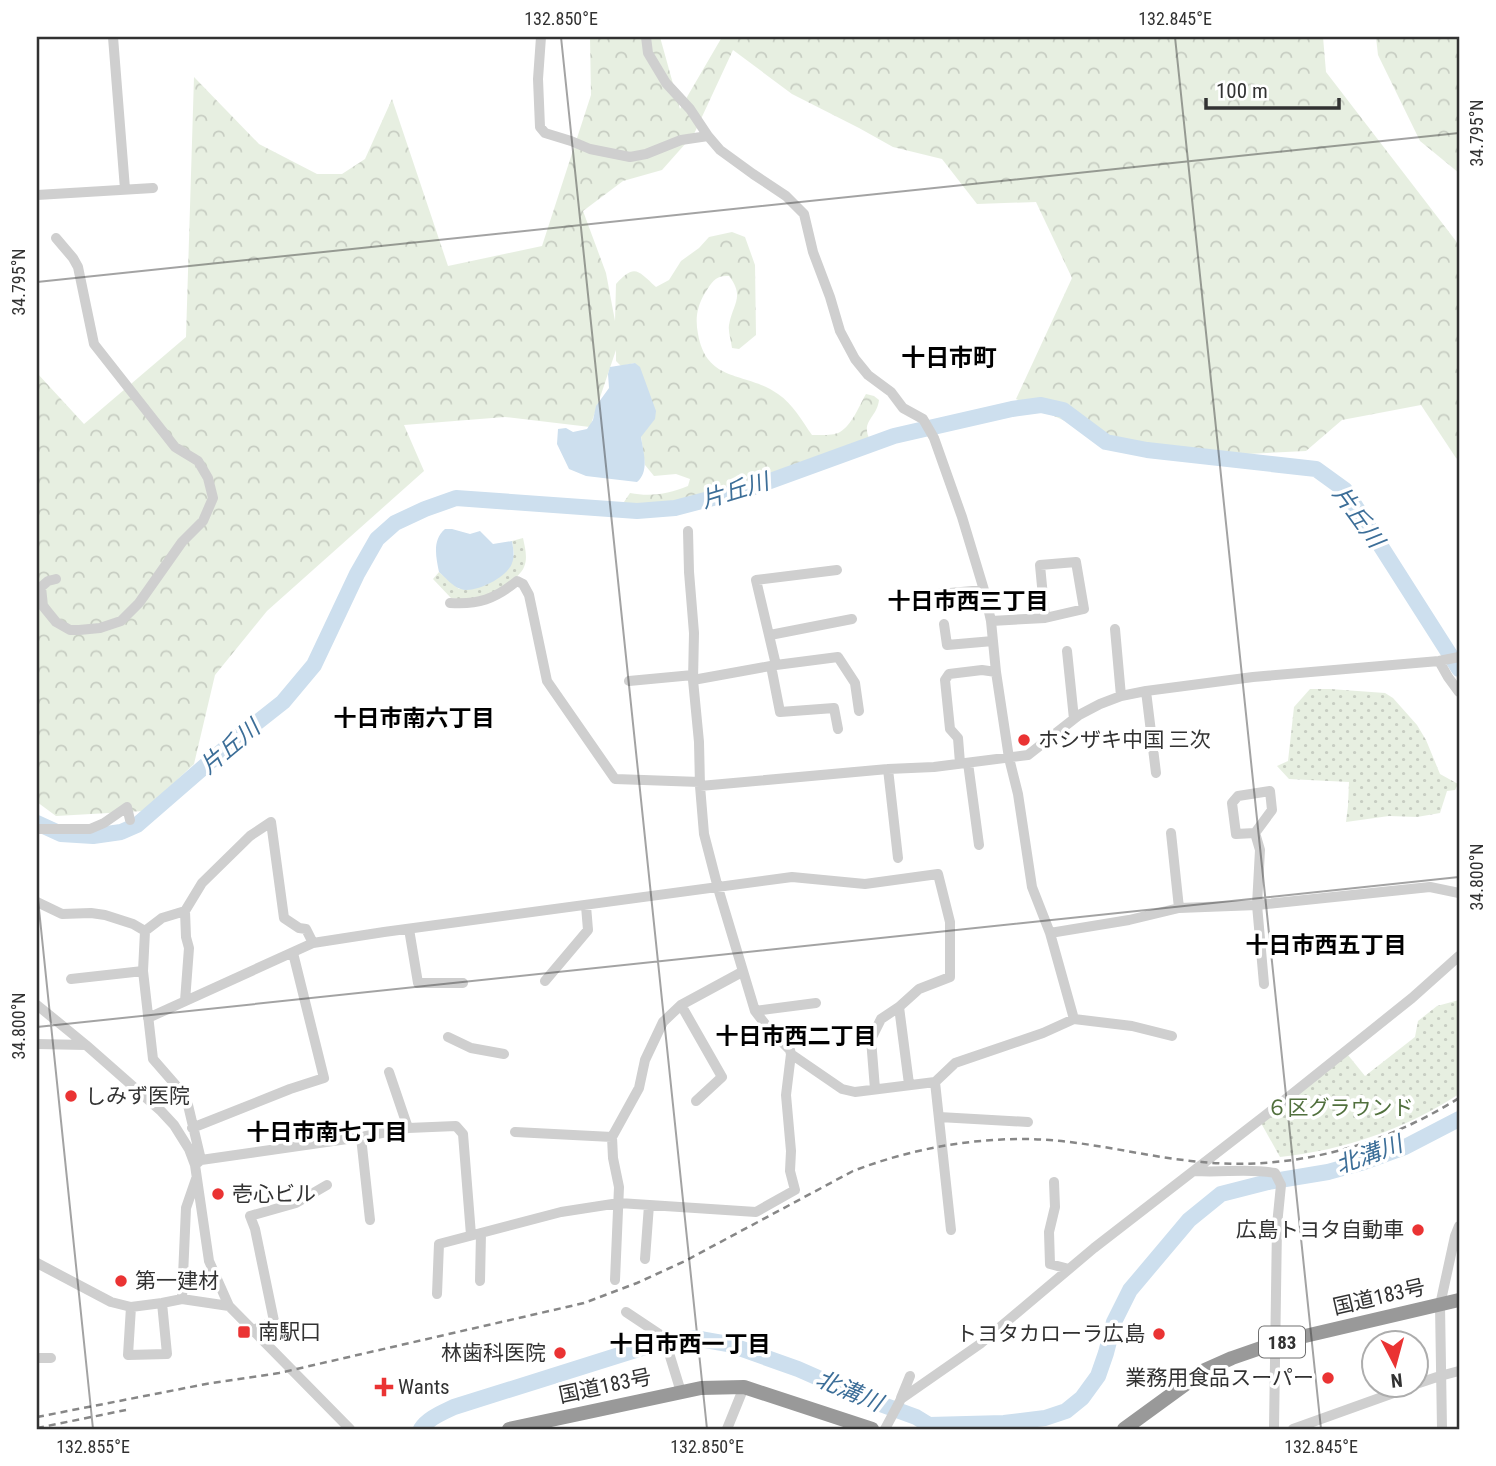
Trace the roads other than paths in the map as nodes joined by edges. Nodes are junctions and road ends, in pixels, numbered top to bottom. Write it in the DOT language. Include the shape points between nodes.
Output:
graph roads {
  1 [pos="113,37"];
  2 [pos="541,37"];
  3 [pos="646,37"];
  4 [pos="708,136"];
  5 [pos="153,188"];
  6 [pos="125,189"];
  7 [pos="37,195"];
  8 [pos="56,238"];
  9 [pos="688,531"];
  10 [pos="836,570"];
  11 [pos="56,579"];
  12 [pos="984,590"];
  13 [pos="927,595"];
  14 [pos="450,603"];
  15 [pos="1045,618"];
  16 [pos="852,619"];
  17 [pos="991,621"];
  18 [pos="944,624"];
  19 [pos="1115,629"];
  20 [pos="770,635"];
  21 [pos="993,640"];
  22 [pos="1067,651"];
  23 [pos="1459,657"];
  24 [pos="1442,660"];
  25 [pos="774,665"];
  26 [pos="996,672"];
  27 [pos="693,677"];
  28 [pos="629,681"];
  29 [pos="1146,691"];
  30 [pos="1459,692"];
  31 [pos="1121,696"];
  32 [pos="859,711"];
  33 [pos="1074,719"];
  34 [pos="838,729"];
  35 [pos="1009,758"];
  36 [pos="964,763"];
  37 [pos="888,769"];
  38 [pos="1156,773"];
  39 [pos="700,784"];
  40 [pos="130,820"];
  41 [pos="37,829"];
  42 [pos="1171,833"];
  43 [pos="1255,834"];
  44 [pos="979,845"];
  45 [pos="898,858"];
  46 [pos="718,888"];
  47 [pos="1459,893"];
  48 [pos="37,902"];
  49 [pos="1257,905"];
  50 [pos="586,906"];
  51 [pos="1179,908"];
  52 [pos="185,911"];
  53 [pos="409,929"];
  54 [pos="145,931"];
  55 [pos="1050,933"];
  56 [pos="313,943"];
  57 [pos="293,953"];
  58 [pos="1459,956"];
  59 [pos="143,971"];
  60 [pos="742,972"];
  61 [pos="71,979"];
  62 [pos="545,981"];
  63 [pos="463,983"];
  64 [pos="1264,984"];
  65 [pos="185,1001"];
  66 [pos="816,1003"];
  67 [pos="37,1005"];
  68 [pos="681,1005"];
  69 [pos="899,1007"];
  70 [pos="755,1011"];
  71 [pos="148,1018"];
  72 [pos="1074,1019"];
  73 [pos="448,1037"];
  74 [pos="1172,1037"];
  75 [pos="37,1044"];
  76 [pos="86,1045"];
  77 [pos="504,1054"];
  78 [pos="790,1054"];
  79 [pos="389,1072"];
  80 [pos="935,1082"];
  81 [pos="909,1084"];
  82 [pos="876,1089"];
  83 [pos="696,1101"];
  84 [pos="939,1117"];
  85 [pos="1028,1122"];
  86 [pos="192,1128"];
  87 [pos="408,1128"];
  88 [pos="515,1132"];
  89 [pos="361,1137"];
  90 [pos="612,1137"];
  91 [pos="198,1167"];
  92 [pos="1195,1171"];
  93 [pos="1054,1182"];
  94 [pos="327,1185"];
  95 [pos="618,1203"];
  96 [pos="649,1205"];
  97 [pos="370,1220"];
  98 [pos="1459,1226"];
  99 [pos="951,1230"];
  100 [pos="476,1234"];
  101 [pos="645,1259"];
  102 [pos="37,1263"];
  103 [pos="1069,1269"];
  104 [pos="615,1280"];
  105 [pos="481,1281"];
  106 [pos="437,1294"];
  107 [pos="182,1299"];
  108 [pos="1459,1300"];
  109 [pos="162,1303"];
  110 [pos="1440,1305"];
  111 [pos="229,1306"];
  112 [pos="131,1307"];
  113 [pos="626,1312"];
  114 [pos="253,1330"];
  115 [pos="1275,1343"];
  116 [pos="37,1359"];
  117 [pos="51,1359"];
  118 [pos="1459,1371"];
  119 [pos="910,1376"];
  120 [pos="1440,1376"];
  121 [pos="1430,1379"];
  122 [pos="744,1387"];
  123 [pos="681,1392"];
  124 [pos="1373,1400"];
  125 [pos="900,1401"];
  126 [pos="350,1429"];
  127 [pos="509,1429"];
  128 [pos="727,1429"];
  129 [pos="872,1429"];
  130 [pos="885,1429"];
  131 [pos="1124,1429"];
  132 [pos="1274,1429"];
  133 [pos="1293,1429"];
  134 [pos="1442,1429"];
  1 -- 6 [label="street"];
  2 -- 4 [label="street" via="540,127 545,132 590,149 630,157"];
  3 -- 4 [label="street" via="648,53 666,83"];
  4 -- 12 [label="street" via="804,214 839,331 855,359 903,408 923,419 931,433"];
  5 -- 6 [label="street"];
  6 -- 7 [label="street"];
  8 -- 11 [label="street" via="78,267 94,344 175,447 198,461 213,498 202,521 121,621 79,630 56,622 43,606 41,587"];
  9 -- 27 [label="street"];
  10 -- 20 [label="street" via="756,580"];
  12 -- 13 [label="street"];
  12 -- 17 [label="street"];
  14 -- 39 [label="street" via="475,603 495,597 517,581 523,584 530,595 547,681 615,779"];
  15 -- 15 [label="street" via="1040,565 1076,562 1084,609"];
  15 -- 17 [label="street"];
  16 -- 20 [label="street"];
  17 -- 21 [label="street"];
  18 -- 21 [label="street" via="947,645"];
  19 -- 31 [label="street"];
  20 -- 25 [label="street"];
  21 -- 26 [label="street"];
  22 -- 33 [label="street"];
  23 -- 24 [label="street"];
  24 -- 29 [label="street"];
  24 -- 30 [label="street"];
  25 -- 27 [label="street"];
  25 -- 32 [label="street" via="838,657 855,684"];
  25 -- 34 [label="street" via="780,712 834,708"];
  26 -- 35 [label="street"];
  26 -- 36 [label="street" via="949,674 945,680 950,729 958,738"];
  27 -- 28 [label="street"];
  27 -- 39 [label="street"];
  29 -- 31 [label="street"];
  29 -- 38 [label="street"];
  31 -- 33 [label="street"];
  33 -- 35 [label="street" via="1028,755"];
  35 -- 36 [label="street"];
  35 -- 55 [label="street" via="1032,887"];
  36 -- 37 [label="street"];
  36 -- 44 [label="street"];
  37 -- 39 [label="street"];
  37 -- 45 [label="street"];
  39 -- 46 [label="street" via="704,834"];
  40 -- 41 [label="street" via="127,807 90,829"];
  42 -- 51 [label="street"];
  43 -- 43 [label="street" via="1272,810 1270,791 1238,796 1232,803 1236,834"];
  43 -- 49 [label="street" via="1259,850"];
  46 -- 50 [label="street"];
  46 -- 60 [label="street"];
  46 -- 69 [label="street" via="792,877 865,884 938,874 950,922 950,977 919,989"];
  47 -- 49 [label="street" via="1430,887"];
  48 -- 54 [label="street" via="62,914 105,915"];
  49 -- 51 [label="street"];
  49 -- 64 [label="street"];
  50 -- 53 [label="street"];
  50 -- 62 [label="street" via="588,930"];
  51 -- 55 [label="street"];
  52 -- 54 [label="street" via="162,918"];
  52 -- 56 [label="street" via="202,883 271,822 284,918 306,929"];
  52 -- 65 [label="street" via="189,948"];
  53 -- 56 [label="street"];
  53 -- 63 [label="street" via="418,983"];
  54 -- 59 [label="street"];
  55 -- 72 [label="street"];
  56 -- 57 [label="street"];
  57 -- 65 [label="street"];
  57 -- 86 [label="street" via="324,1078"];
  58 -- 92 [label="street"];
  59 -- 61 [label="street"];
  59 -- 71 [label="street"];
  60 -- 68 [label="street"];
  60 -- 70 [label="street"];
  65 -- 71 [label="street"];
  66 -- 70 [label="street"];
  67 -- 76 [label="street"];
  68 -- 83 [label="street" via="722,1077"];
  68 -- 90 [label="street" via="663,1022 645,1060 639,1088"];
  69 -- 81 [label="street"];
  69 -- 82 [label="street" via="881,1019 872,1039"];
  70 -- 78 [label="street"];
  71 -- 86 [label="street" via="153,1059 180,1090"];
  72 -- 74 [label="street" via="1132,1026"];
  72 -- 80 [label="street" via="1043,1034 955,1062"];
  73 -- 77 [label="street" via="471,1048"];
  75 -- 76 [label="street"];
  76 -- 91 [label="street" via="174,1125"];
  78 -- 82 [label="street" via="842,1089 855,1093"];
  78 -- 96 [label="street" via="786,1095 795,1189 756,1212"];
  79 -- 87 [label="street"];
  80 -- 81 [label="street"];
  80 -- 84 [label="street"];
  81 -- 82 [label="street"];
  84 -- 85 [label="street"];
  84 -- 99 [label="street"];
  86 -- 91 [label="street"];
  87 -- 89 [label="street"];
  87 -- 100 [label="street" via="456,1126 463,1134"];
  88 -- 90 [label="street"];
  89 -- 91 [label="street"];
  89 -- 97 [label="street"];
  90 -- 95 [label="street"];
  91 -- 107 [label="street" via="186,1208"];
  91 -- 111 [label="street" via="209,1261"];
  92 -- 103 [label="street"];
  92 -- 115 [label="street" via="1259,1170 1275,1173 1281,1185"];
  93 -- 103 [label="street" via="1050,1264"];
  94 -- 114 [label="street" via="296,1203 250,1216 274,1321"];
  95 -- 96 [label="street"];
  95 -- 100 [label="street"];
  95 -- 104 [label="street"];
  96 -- 101 [label="street"];
  98 -- 110 [label="street"];
  100 -- 105 [label="street"];
  100 -- 106 [label="street" via="439,1244"];
  102 -- 112 [label="street" via="111,1302"];
  103 -- 125 [label="street" via="980,1344"];
  107 -- 109 [label="street"];
  107 -- 111 [label="street"];
  108 -- 110 [label="highway, 国道183号 / 183"];
  109 -- 112 [label="street"];
  109 -- 112 [label="street" via="167,1354 128,1355"];
  110 -- 115 [label="highway, 国道183号 / 183"];
  110 -- 120 [label="street"];
  111 -- 114 [label="street"];
  113 -- 123 [label="street" via="662,1336"];
  114 -- 126 [label="street"];
  115 -- 131 [label="highway, 国道183号 / 183" via="1205,1370"];
  115 -- 132 [label="street"];
  116 -- 117 [label="street"];
  118 -- 120 [label="street"];
  119 -- 125 [label="street"];
  120 -- 121 [label="street"];
  120 -- 134 [label="street"];
  122 -- 123 [label="highway, 国道183号"];
  122 -- 128 [label="street"];
  122 -- 129 [label="highway, 国道183号"];
  123 -- 127 [label="highway, 国道183号"];
  124 -- 133 [label="street"];
  125 -- 130 [label="street"];
}
